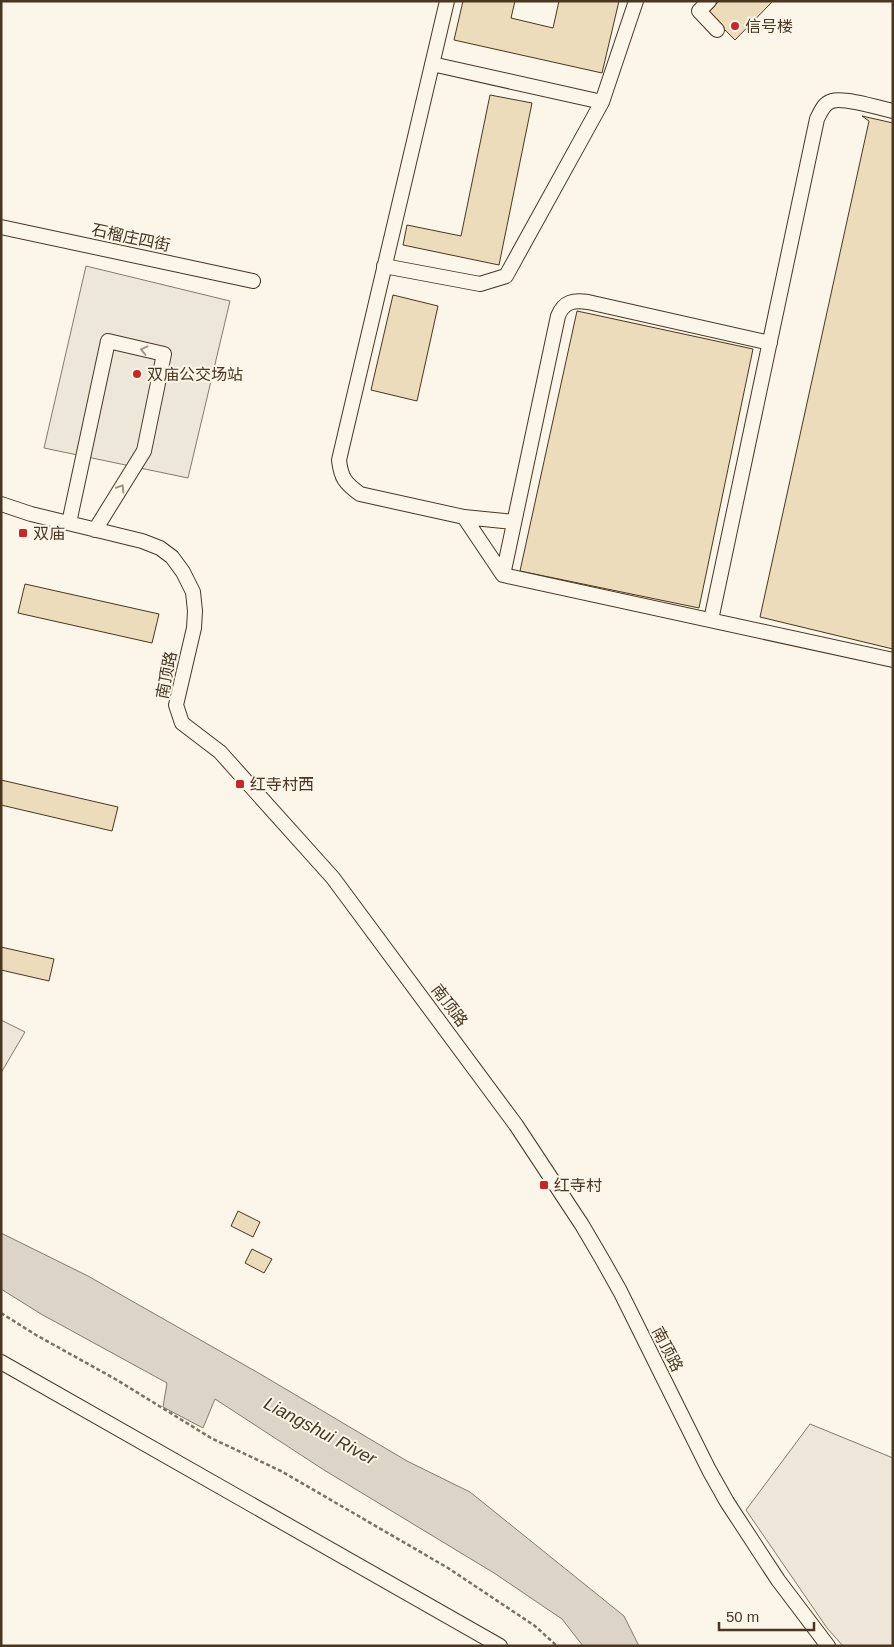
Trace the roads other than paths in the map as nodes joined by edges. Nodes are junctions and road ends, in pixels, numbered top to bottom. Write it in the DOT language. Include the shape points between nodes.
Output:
graph roads {
  1 [pos="447,1"];
  2 [pos="636,1"];
  3 [pos="709,1"];
  4 [pos="716,30"];
  5 [pos="432,64"];
  6 [pos="602,102"];
  7 [pos="893,111"];
  8 [pos="1,227"];
  9 [pos="384,266"];
  10 [pos="253,281"];
  11 [pos="770,343"];
  12 [pos="1,504"];
  13 [pos="464,517"];
  14 [pos="514,522"];
  15 [pos="69,524"];
  16 [pos="95,530"];
  17 [pos="502,575"];
  18 [pos="711,620"];
  19 [pos="893,660"];
  20 [pos="1,1362"];
  21 [pos="500,1646"];
  22 [pos="828,1646"];
  1 -- 5 [label="street"];
  2 -- 6 [label="street"];
  3 -- 4 [label="street" via="699,12"];
  5 -- 6 [label="street"];
  5 -- 9 [label="street"];
  6 -- 9 [label="street" via="506,276 480,284"];
  7 -- 11 [label="street" via="844,100 832,101 822,107"];
  8 -- 10 [label="street, 石榴庄四街"];
  9 -- 13 [label="street" via="339,460 340,473 360,494"];
  11 -- 14 [label="street" via="588,302 572,300 565,304 558,316"];
  11 -- 18 [label="street"];
  12 -- 15 [label="street, 南顶路"];
  13 -- 14 [label="street"];
  13 -- 17 [label="street"];
  14 -- 17 [label="street"];
  15 -- 16 [label="street, 南顶路"];
  16 -- 15 [label="street, one-way" via="144,451 164,354 108,341"];
  16 -- 22 [label="street, 南顶路" via="142,540 160,548 183,572 193,592 195,611 176,705 182,723 220,752 333,878 516,1125 582,1225 620,1291 727,1502 778,1580"];
  17 -- 18 [label="street"];
  18 -- 19 [label="street"];
  20 -- 21 [label="street"];
}
